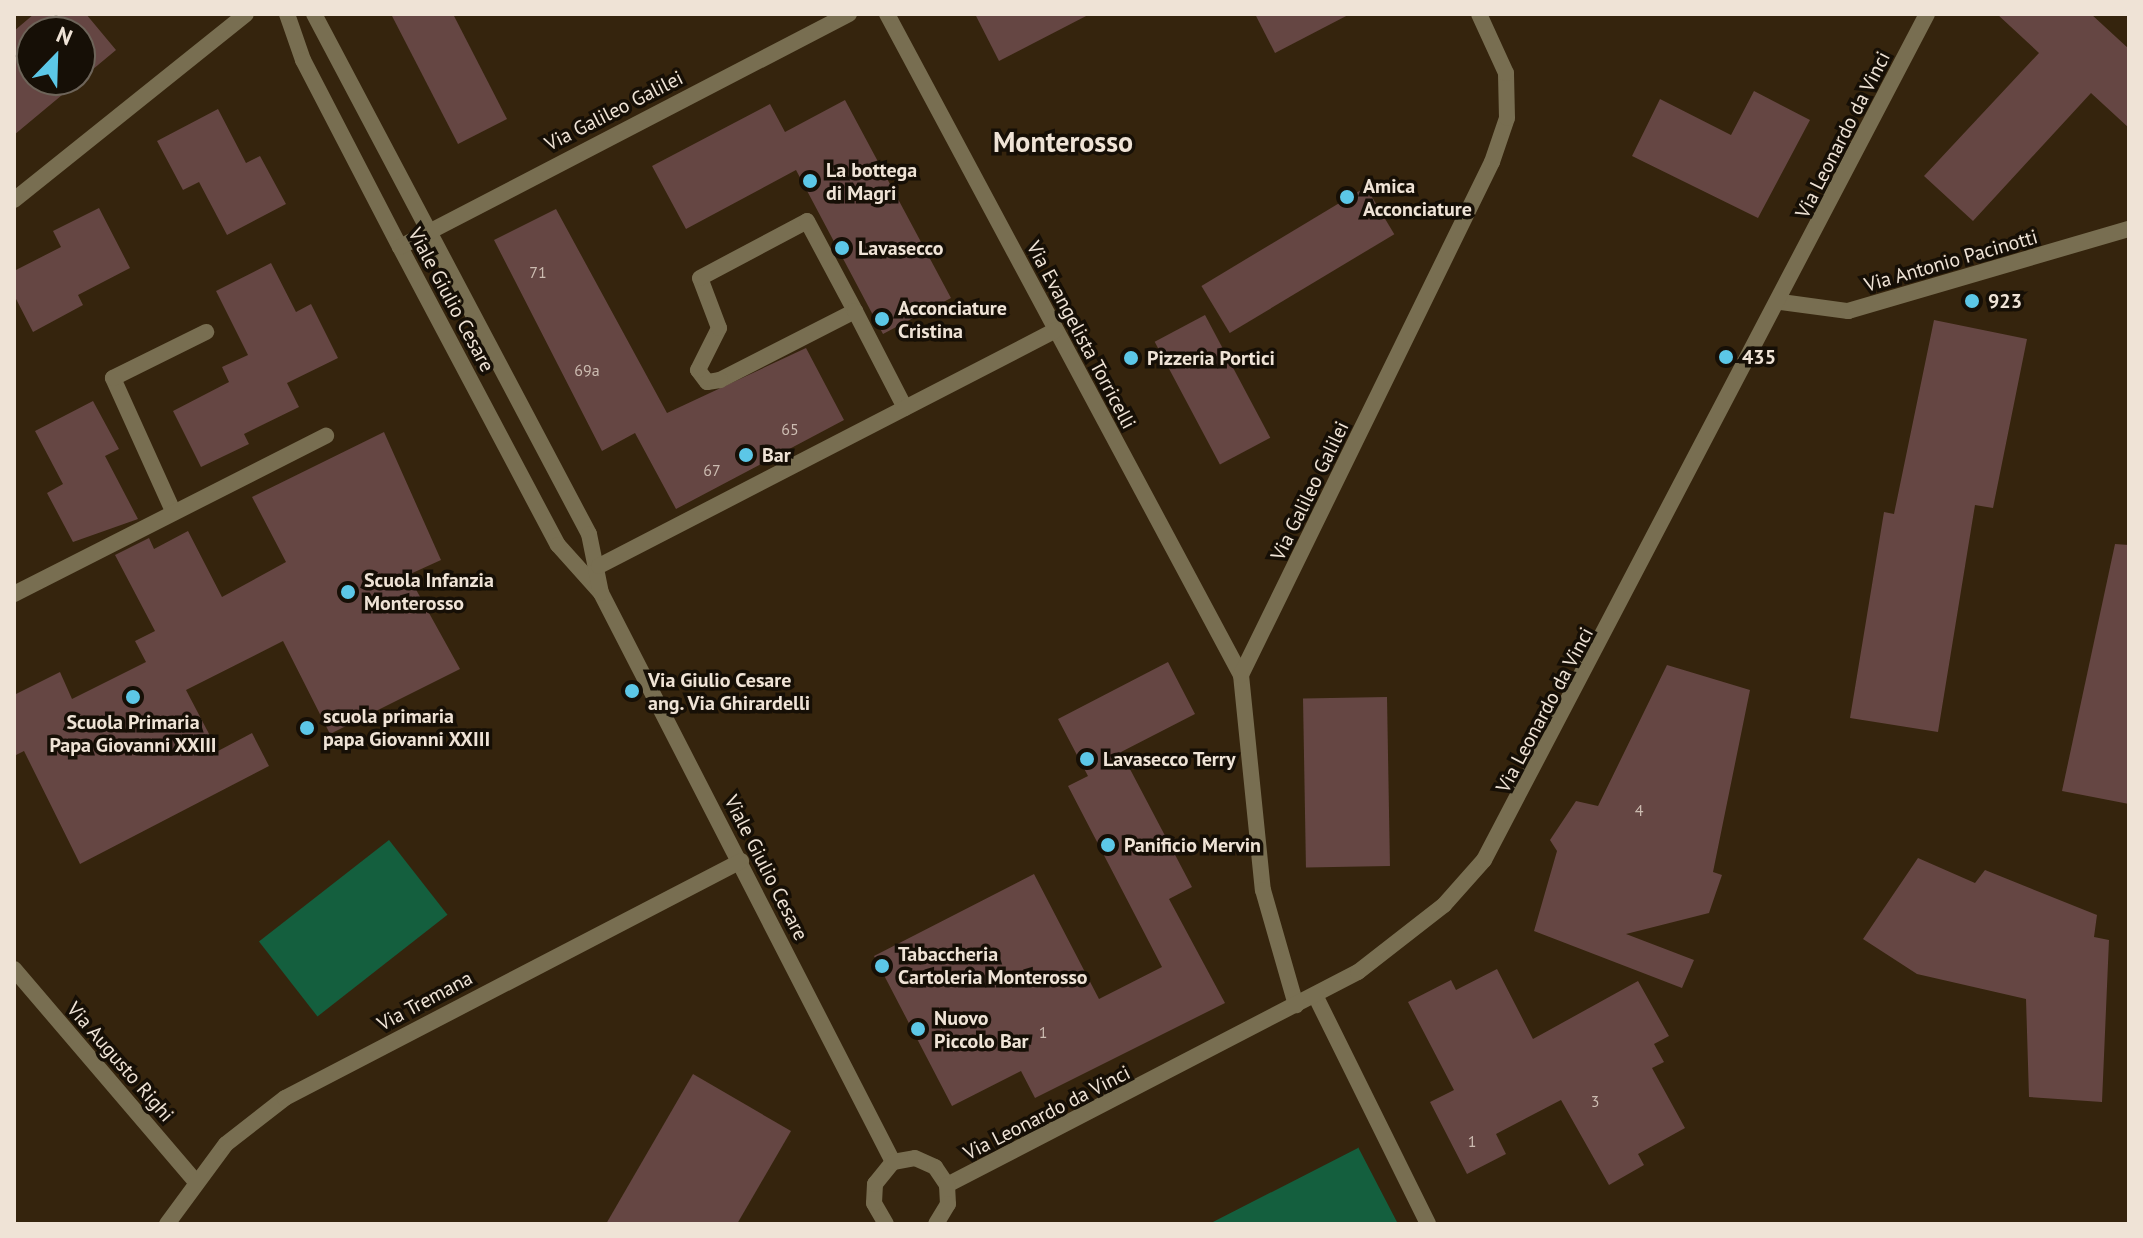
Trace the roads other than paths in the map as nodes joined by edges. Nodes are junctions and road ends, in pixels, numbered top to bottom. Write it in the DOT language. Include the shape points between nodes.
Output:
graph roads {
  1 [pos="246,14"];
  2 [pos="287,14"];
  3 [pos="314,14"];
  4 [pos="849,14"];
  5 [pos="887,14"];
  6 [pos="1479,14"];
  7 [pos="1927,14"];
  8 [pos="14,200"];
  9 [pos="2129,229"];
  10 [pos="431,231"];
  11 [pos="400,247"];
  12 [pos="1781,302"];
  13 [pos="855,311"];
  14 [pos="1056,330"];
  15 [pos="206,332"];
  16 [pos="905,408"];
  17 [pos="326,436"];
  18 [pos="173,511"];
  19 [pos="599,566"];
  20 [pos="601,593"];
  21 [pos="14,594"];
  22 [pos="1241,675"];
  23 [pos="741,861"];
  24 [pos="14,969"];
  25 [pos="1315,995"];
  26 [pos="1296,1005"];
  27 [pos="893,1162"];
  28 [pos="196,1182"];
  29 [pos="947,1185"];
  30 [pos="883,1223"];
  31 [pos="167,1224"];
  32 [pos="936,1224"];
  33 [pos="1428,1224"];
  1 -- 8 [label="street"];
  2 -- 11 [label="street, Viale Giulio Cesare" via="303,60"];
  3 -- 10 [label="street, Viale Giulio Cesare"];
  4 -- 10 [label="street, Via Galileo Galilei"];
  5 -- 14 [label="street, Via Evangelista Torricelli"];
  6 -- 22 [label="street, Via Galileo Galilei" via="1506,73 1507,118 1492,162"];
  7 -- 12 [label="street, Via Leonardo da Vinci"];
  9 -- 12 [label="street, Via Antonio Pacinotti" via="1848,311"];
  10 -- 11 [label="street, Via Galileo Galilei"];
  10 -- 19 [label="street, Viale Giulio Cesare"];
  11 -- 20 [label="street, Viale Giulio Cesare" via="558,545"];
  12 -- 25 [label="street, Via Leonardo da Vinci" via="1484,860 1399,945"];
  13 -- 13 [label="street" via="720,380 707,382 698,370 719,328 700,278 807,221"];
  13 -- 16 [label="street"];
  14 -- 16 [label="street"];
  14 -- 22 [label="street, Via Evangelista Torricelli"];
  15 -- 18 [label="street" via="113,378"];
  16 -- 19 [label="street"];
  17 -- 18 [label="street"];
  18 -- 21 [label="street"];
  19 -- 20 [label="street, Viale Giulio Cesare"];
  20 -- 23 [label="street, Viale Giulio Cesare"];
  22 -- 26 [label="street" via="1263,890"];
  23 -- 27 [label="street, Viale Giulio Cesare"];
  23 -- 28 [label="street, Via Tremana" via="285,1098 226,1144"];
  24 -- 28 [label="street, Via Augusto Righi"];
  25 -- 26 [label="street, Via Leonardo da Vinci"];
  25 -- 33 [label="street"];
  26 -- 29 [label="street, Via Leonardo da Vinci"];
  27 -- 29 [label="street" via="925,1161"];
  27 -- 30 [label="street" via="873,1193"];
  28 -- 31 [label="street, Via Tremana"];
  29 -- 32 [label="street" via="948,1204"];
}
